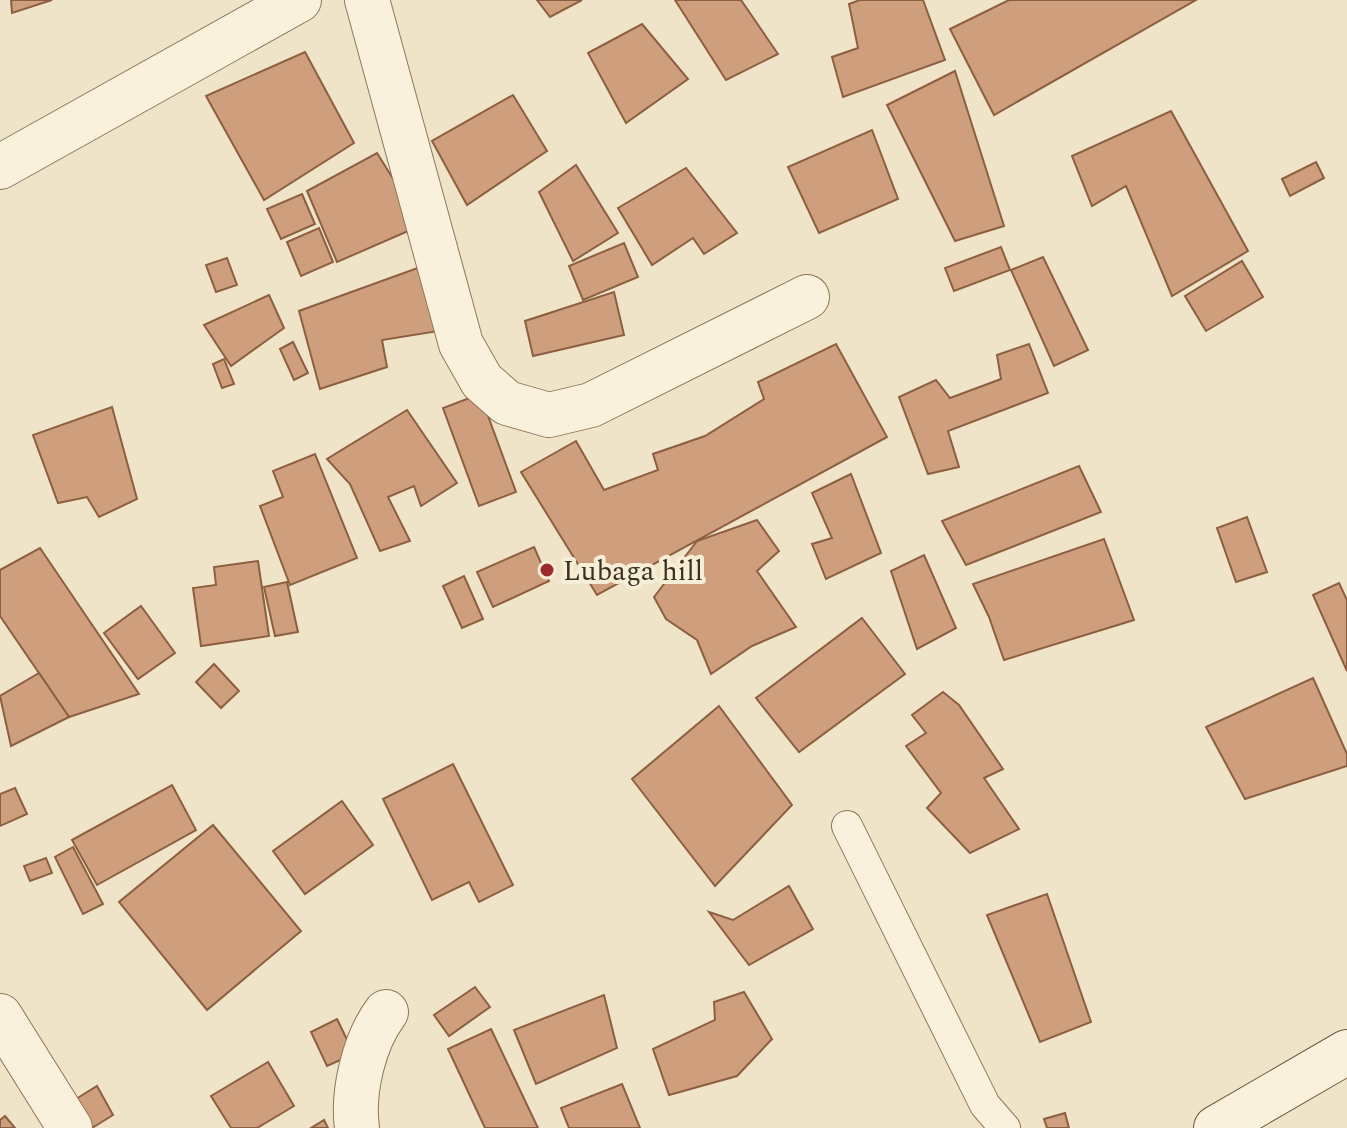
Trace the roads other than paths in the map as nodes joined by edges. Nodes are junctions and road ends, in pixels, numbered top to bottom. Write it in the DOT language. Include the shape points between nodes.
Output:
graph roads {
  1 [pos="299,0"];
  2 [pos="367,0"];
  3 [pos="0,167"];
  4 [pos="807,297"];
  5 [pos="847,826"];
  6 [pos="386,1012"];
  7 [pos="0,1016"];
  8 [pos="1347,1052"];
  9 [pos="70,1128"];
  10 [pos="357,1128"];
  11 [pos="1005,1128"];
  12 [pos="1216,1128"];
  1 -- 3 [label="street"];
  2 -- 4 [label="street" via="461,344 482,381 507,403 549,415 591,405"];
  5 -- 11 [label="lane" via="985,1105"];
  6 -- 10 [label="street" via="375,1026 365,1063 355,1109"];
  7 -- 9 [label="street"];
  8 -- 12 [label="street"];
}
